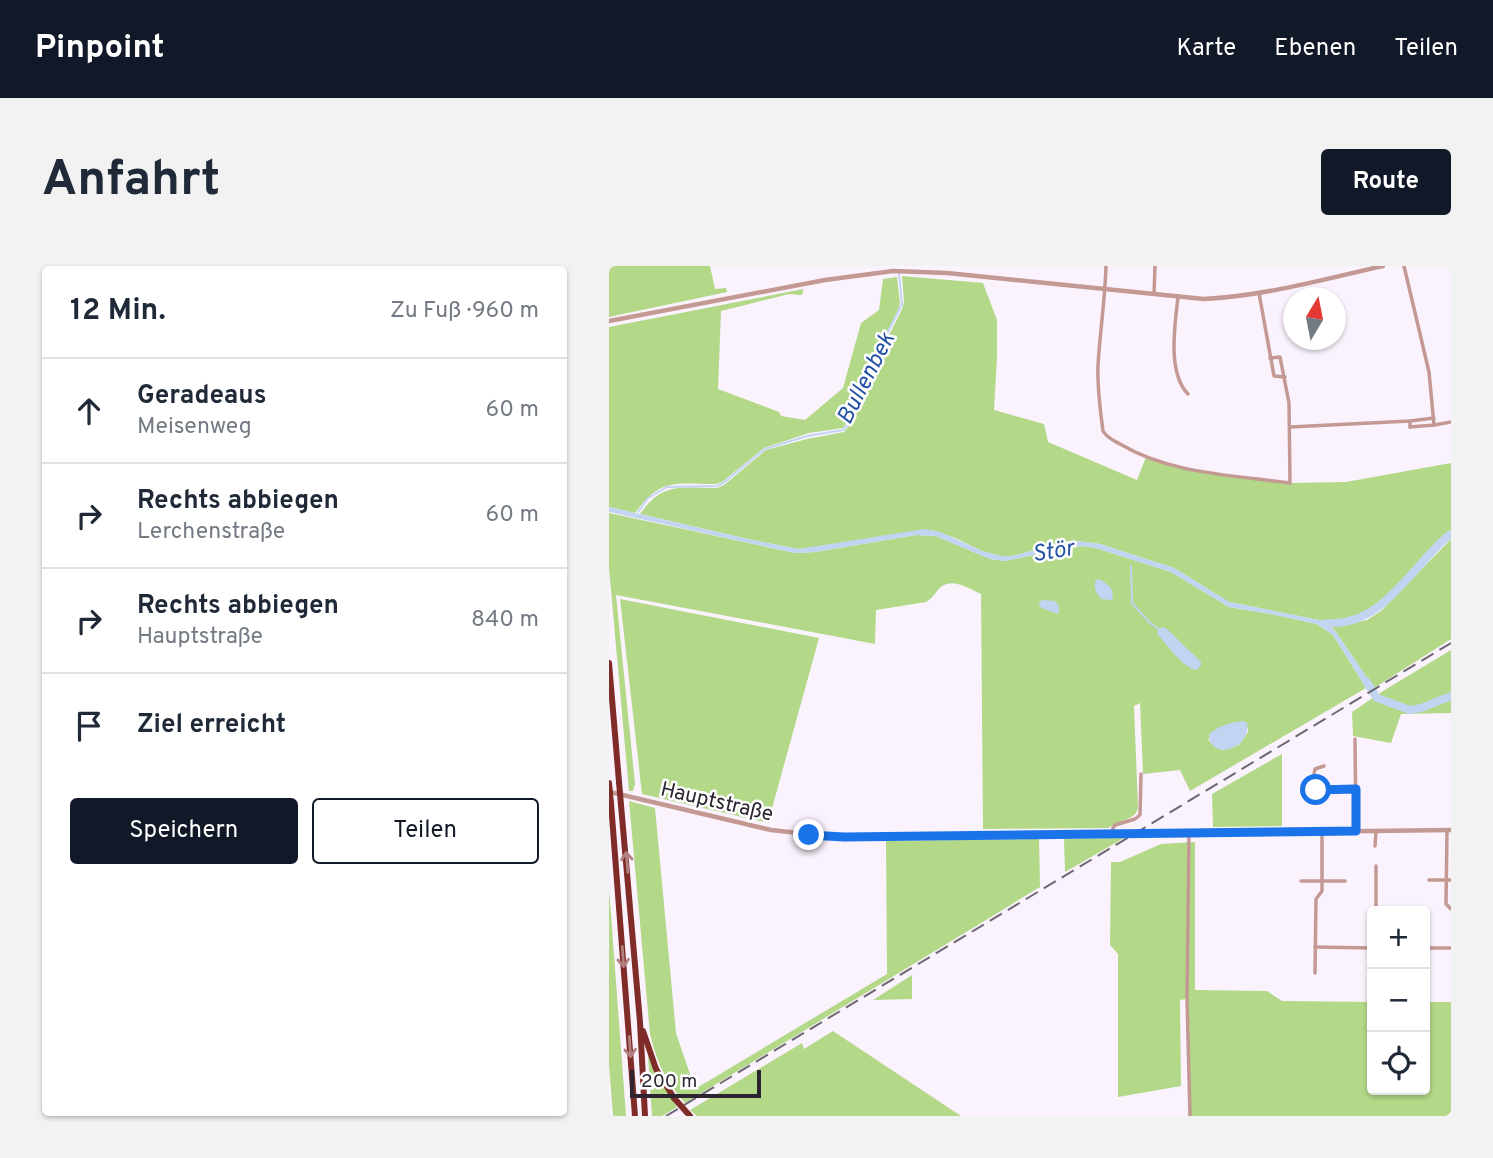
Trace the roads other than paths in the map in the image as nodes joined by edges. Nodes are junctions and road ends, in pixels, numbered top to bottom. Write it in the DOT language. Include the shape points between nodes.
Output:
graph roads {
  1 [pos="1106,266"];
  2 [pos="1155,266"];
  3 [pos="1384,266"];
  4 [pos="1404,266"];
  5 [pos="1105,290"];
  6 [pos="1259,293"];
  7 [pos="1154,294"];
  8 [pos="1178,297"];
  9 [pos="609,321"];
  10 [pos="1270,358"];
  11 [pos="1285,377"];
  12 [pos="1188,394"];
  13 [pos="1434,418"];
  14 [pos="1410,421"];
  15 [pos="1451,422"];
  16 [pos="1434,425"];
  17 [pos="1290,427"];
  18 [pos="609,663"];
  19 [pos="1355,739"];
  20 [pos="1324,766"];
  21 [pos="1141,774"];
  22 [pos="609,783"];
  23 [pos="1356,789"];
  24 [pos="1316,790"];
  25 [pos="609,792"];
  26 [pos="1317,803"];
  27 [pos="1449,830"];
  28 [pos="1322,831"];
  29 [pos="1356,831"];
  30 [pos="1376,831"];
  31 [pos="1189,833"];
  32 [pos="1112,834"];
  33 [pos="1375,846"];
  34 [pos="1376,866"];
  35 [pos="1429,880"];
  36 [pos="1449,880"];
  37 [pos="1301,881"];
  38 [pos="1322,881"];
  39 [pos="1345,881"];
  40 [pos="1376,906"];
  41 [pos="1451,909"];
  42 [pos="1315,947"];
  43 [pos="1367,948"];
  44 [pos="1430,948"];
  45 [pos="1451,948"];
  46 [pos="1315,973"];
  47 [pos="640,1022"];
  48 [pos="645,1115"];
  49 [pos="635,1116"];
  50 [pos="689,1116"];
  51 [pos="1190,1116"];
  1 -- 5 [label="street"];
  2 -- 7 [label="street"];
  3 -- 6 [label="street"];
  4 -- 13 [label="street" via="1429,372"];
  5 -- 7 [label="street"];
  5 -- 9 [label="street" via="893,271"];
  5 -- 17 [label="street" via="1098,391 1107,436 1129,450 1168,464 1290,482"];
  6 -- 8 [label="street"];
  6 -- 10 [label="street"];
  7 -- 8 [label="street"];
  8 -- 12 [label="street" via="1175,364 1181,388"];
  10 -- 11 [label="street" via="1274,376"];
  10 -- 11 [label="street" via="1280,356"];
  11 -- 17 [label="street"];
  13 -- 14 [label="street"];
  13 -- 16 [label="street"];
  14 -- 16 [label="street" via="1410,427"];
  14 -- 17 [label="street"];
  15 -- 16 [label="street"];
  47 -- 18 [label="highway, one-way, bridge"];
  19 -- 23 [label="street"];
  20 -- 24 [label="street" via="1315,769"];
  21 -- 32 [label="street" via="1140,815 1115,825"];
  22 -- 49 [label="highway, one-way, bridge"];
  23 -- 24 [label="street"];
  23 -- 29 [label="street"];
  24 -- 26 [label="street"];
  25 -- 32 [label="street, Hauptstraße" via="771,830 825,836"];
  27 -- 30 [label="street, Hauptstraße"];
  27 -- 36 [label="street"];
  28 -- 29 [label="street, Hauptstraße"];
  28 -- 31 [label="street, Hauptstraße"];
  28 -- 38 [label="street"];
  29 -- 30 [label="street, Hauptstraße"];
  30 -- 33 [label="street"];
  31 -- 32 [label="street, Hauptstraße"];
  31 -- 51 [label="street"];
  34 -- 40 [label="street"];
  35 -- 36 [label="street"];
  36 -- 41 [label="street" via="1446,904"];
  37 -- 38 [label="street"];
  38 -- 39 [label="street"];
  38 -- 42 [label="street" via="1316,899"];
  42 -- 43 [label="street"];
  42 -- 46 [label="street"];
  44 -- 45 [label="street"];
  47 -- 48 [label="highway"];
  47 -- 50 [label="highway, bridge" via="656,1069"];
}
